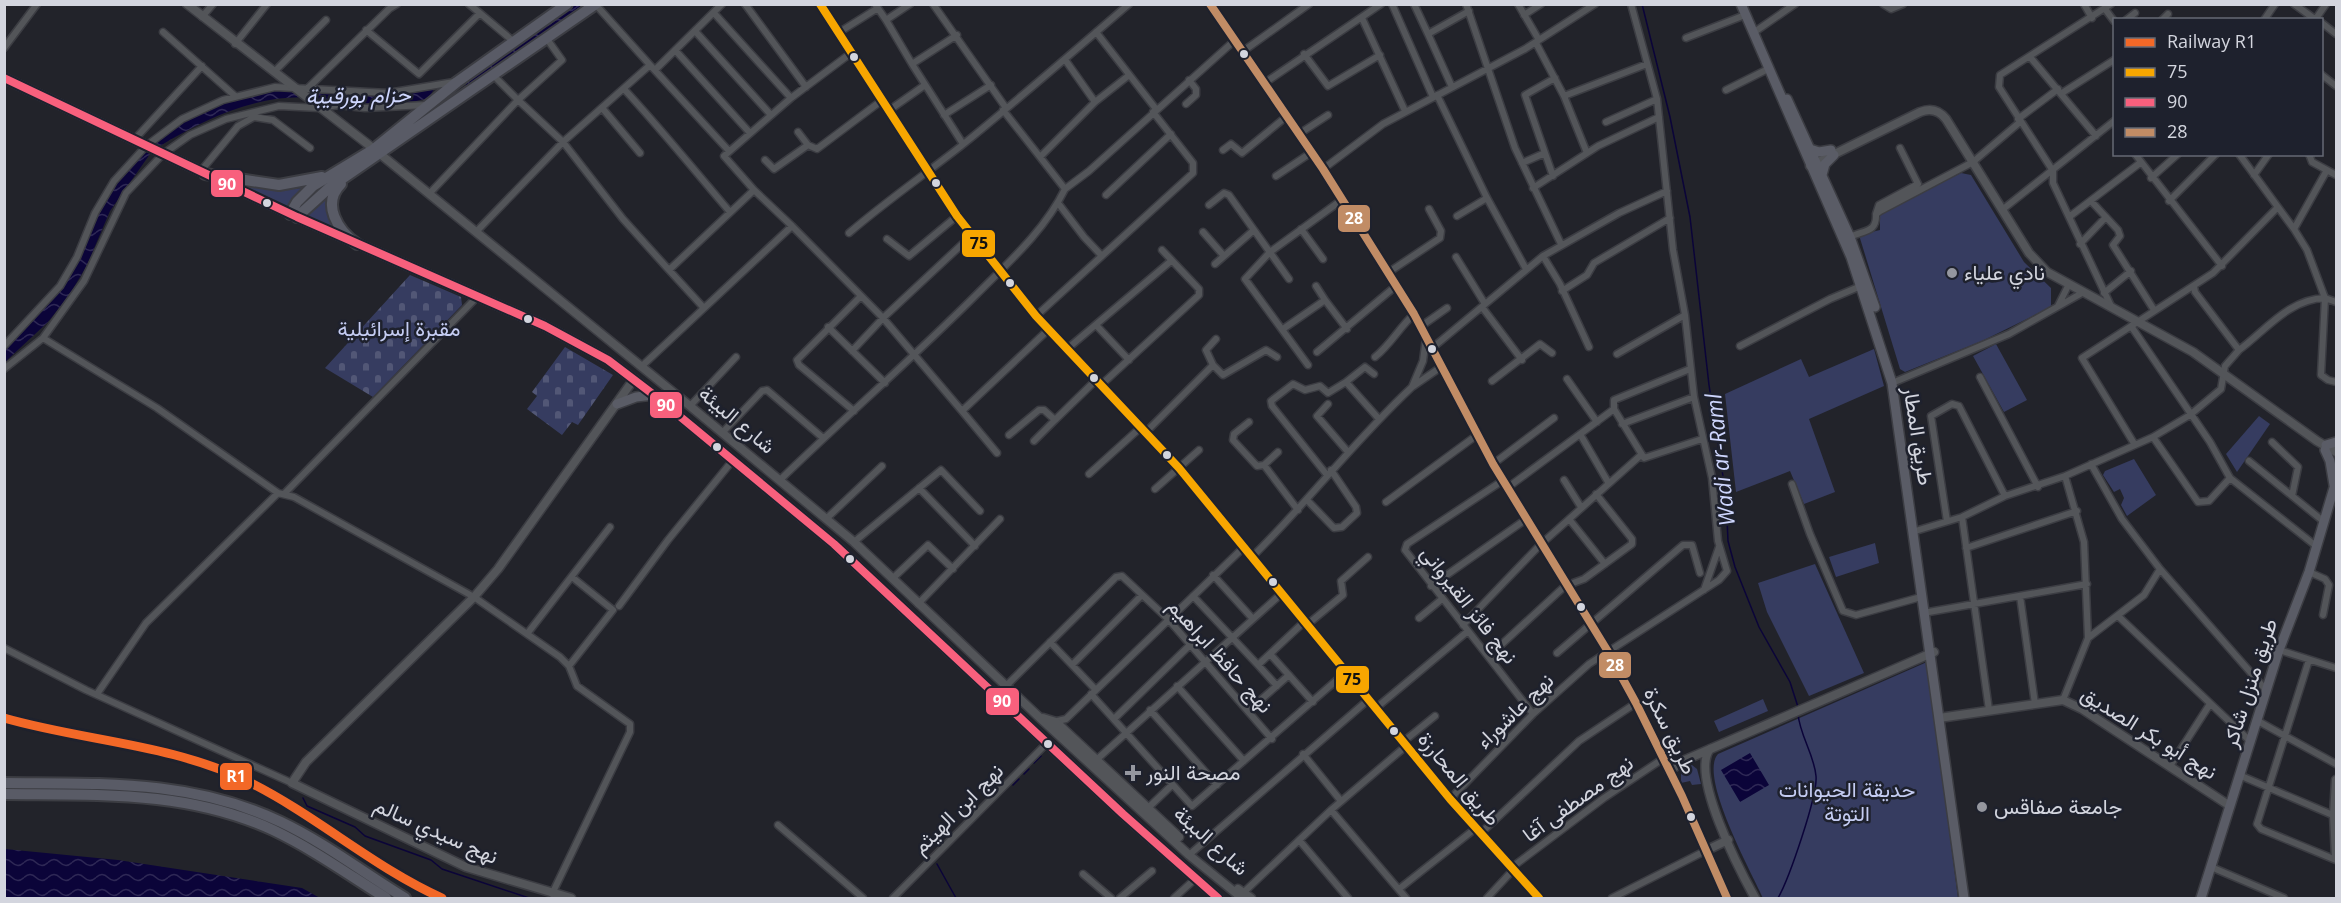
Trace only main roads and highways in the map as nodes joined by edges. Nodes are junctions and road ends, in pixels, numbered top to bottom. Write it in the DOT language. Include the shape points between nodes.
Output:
graph roads {
  1 [pos="567,4"];
  2 [pos="1741,4"];
  3 [pos="1747,4"];
  4 [pos="596,5"];
  5 [pos="1755,32"];
  6 [pos="4,78"];
  7 [pos="377,152"];
  8 [pos="1812,160"];
  9 [pos="202,173"];
  10 [pos="334,173"];
  11 [pos="350,175"];
  12 [pos="1822,175"];
  13 [pos="293,216"];
  14 [pos="1849,240"];
  15 [pos="357,243"];
  16 [pos="654,395"];
  17 [pos="617,404"];
  18 [pos="2337,442"];
  19 [pos="2335,488"];
  20 [pos="1915,532"];
  21 [pos="1925,612"];
  22 [pos="1941,718"];
  23 [pos="4,783"];
  24 [pos="4,794"];
  25 [pos="386,898"];
  26 [pos="405,898"];
  27 [pos="1218,898"];
  28 [pos="1964,898"];
  29 [pos="1969,898"];
  30 [pos="2201,898"];
  1 -- 7 [label="highway" via="457,82"];
  2 -- 5 [label="main road, طريق المطار"];
  3 -- 5 [label="main road, طريق المطار"];
  4 -- 7 [label="highway"];
  5 -- 8 [label="main road, طريق المطار"];
  5 -- 8 [label="main road, طريق المطار" via="1768,69"];
  6 -- 9 [label="main road"];
  7 -- 10 [label="highway"];
  7 -- 11 [label="highway"];
  8 -- 12 [label="main road, طريق المطار"];
  8 -- 12 [label="main road" via="1819,153 1833,153"];
  8 -- 14 [label="main road, طريق المطار"];
  9 -- 10 [label="highway" via="279,185"];
  9 -- 13 [label="main road"];
  10 -- 13 [label="highway" via="303,195"];
  11 -- 13 [label="highway"];
  11 -- 15 [label="highway" via="336,189 333,212 339,227"];
  12 -- 14 [label="main road, طريق المطار"];
  13 -- 15 [label="main road"];
  14 -- 20 [label="main road, طريق المطار" via="1892,383"];
  14 -- 20 [label="main road, طريق المطار" via="1897,381"];
  15 -- 16 [label="main road" via="584,346"];
  16 -- 17 [label="main road"];
  16 -- 27 [label="main road" via="834,544 1194,880"];
  18 -- 19 [label="main road" via="2323,445"];
  19 -- 30 [label="main road, طريق منزل شاكر" via="2256,720"];
  20 -- 21 [label="main road, طريق المطار"];
  20 -- 21 [label="main road, طريق المطار"];
  21 -- 22 [label="main road, طريق المطار"];
  22 -- 28 [label="main road, طريق المطار"];
  22 -- 29 [label="main road, طريق المطار" via="1958,806"];
  23 -- 26 [label="highway" via="149,786 220,799 294,829"];
  24 -- 25 [label="highway" via="137,795 216,808 301,844"];
}
